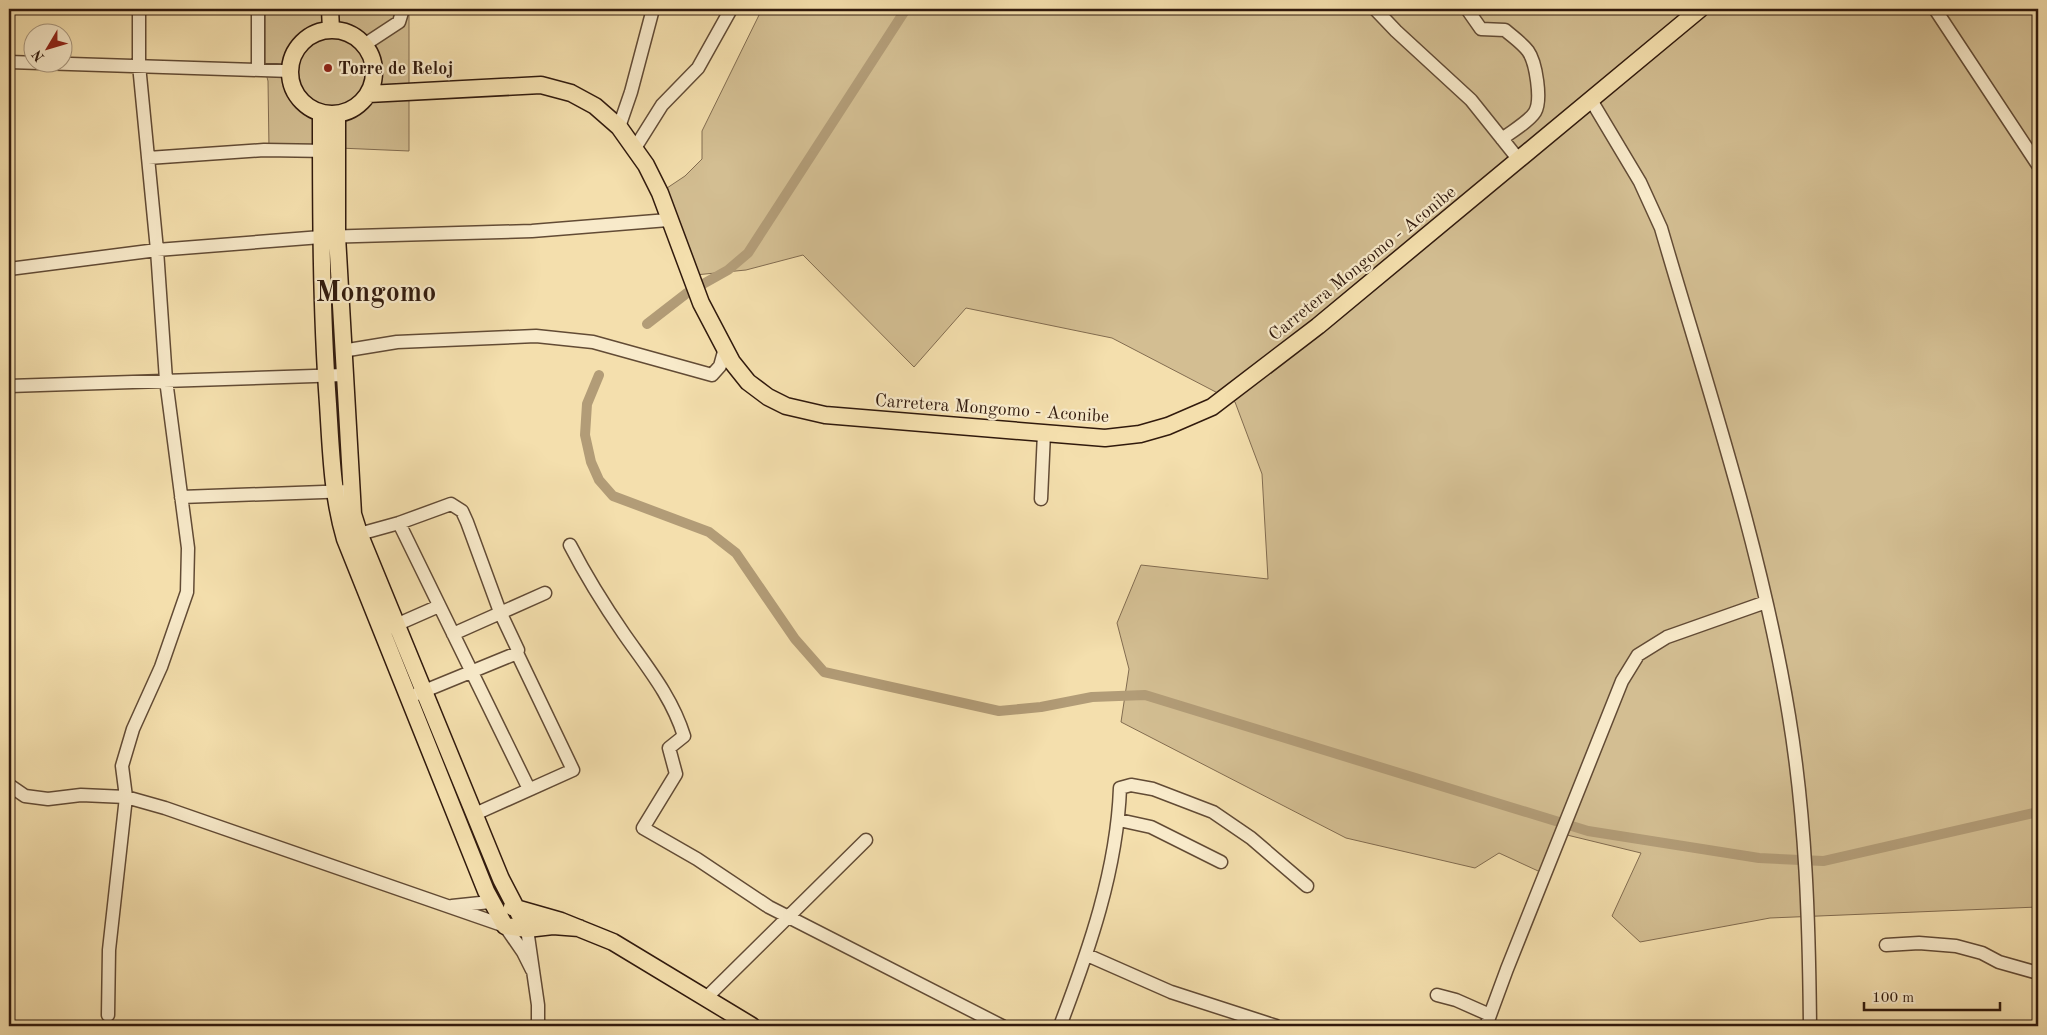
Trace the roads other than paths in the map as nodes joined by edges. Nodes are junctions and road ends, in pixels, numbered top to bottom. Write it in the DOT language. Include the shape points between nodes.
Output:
graph roads {
  1 [pos="139,9"];
  2 [pos="258,9"];
  3 [pos="330,9"];
  4 [pos="403,9"];
  5 [pos="653,9"];
  6 [pos="731,9"];
  7 [pos="1375,9"];
  8 [pos="1468,9"];
  9 [pos="1700,9"];
  10 [pos="1935,9"];
  11 [pos="331,30"];
  12 [pos="364,44"];
  13 [pos="9,62"];
  14 [pos="139,65"];
  15 [pos="258,70"];
  16 [pos="290,72"];
  17 [pos="371,86"];
  18 [pos="1591,100"];
  19 [pos="329,113"];
  20 [pos="619,127"];
  21 [pos="1502,139"];
  22 [pos="635,148"];
  23 [pos="329,151"];
  24 [pos="148,158"];
  25 [pos="1519,160"];
  26 [pos="2038,165"];
  27 [pos="668,220"];
  28 [pos="329,236"];
  29 [pos="157,250"];
  30 [pos="9,269"];
  31 [pos="725,348"];
  32 [pos="342,351"];
  33 [pos="344,375"];
  34 [pos="326,376"];
  35 [pos="166,380"];
  36 [pos="9,386"];
  37 [pos="1044,434"];
  38 [pos="343,491"];
  39 [pos="181,497"];
  40 [pos="1041,499"];
  41 [pos="399,523"];
  42 [pos="352,536"];
  43 [pos="570,545"];
  44 [pos="544,593"];
  45 [pos="1766,602"];
  46 [pos="439,606"];
  47 [pos="500,612"];
  48 [pos="389,628"];
  49 [pos="453,634"];
  50 [pos="517,653"];
  51 [pos="471,672"];
  52 [pos="425,691"];
  53 [pos="407,697"];
  54 [pos="9,785"];
  55 [pos="530,790"];
  56 [pos="126,797"];
  57 [pos="475,814"];
  58 [pos="1119,820"];
  59 [pos="866,840"];
  60 [pos="1221,862"];
  61 [pos="1307,886"];
  62 [pos="490,902"];
  63 [pos="447,906"];
  64 [pos="517,908"];
  65 [pos="787,916"];
  66 [pos="504,926"];
  67 [pos="579,928"];
  68 [pos="527,930"];
  69 [pos="1886,945"];
  70 [pos="1087,955"];
  71 [pos="532,970"];
  72 [pos="2038,973"];
  73 [pos="1437,995"];
  74 [pos="705,999"];
  75 [pos="108,1016"];
  76 [pos="1488,1021"];
  77 [pos="1258,1024"];
  78 [pos="538,1026"];
  79 [pos="752,1026"];
  80 [pos="1002,1026"];
  81 [pos="1060,1026"];
  82 [pos="1276,1026"];
  83 [pos="1810,1026"];
  1 -- 14 [label="street"];
  2 -- 15 [label="street"];
  3 -- 11 [label="main road"];
  4 -- 12 [label="street" via="399,22"];
  5 -- 20 [label="street" via="632,92"];
  6 -- 22 [label="street" via="698,68 662,105"];
  7 -- 21 [label="street" via="1471,100"];
  8 -- 21 [label="street" via="1481,29 1505,30 1528,51 1532,60 1538,85 1538,105 1534,114"];
  9 -- 18 [label="main road, Carretera Mongomo - Aconibe"];
  10 -- 26 [label="street"];
  11 -- 12 [label="main road" via="348,34"];
  11 -- 16 [label="main road" via="318,33 303,43 293,59"];
  12 -- 17 [label="main road" via="372,61"];
  13 -- 14 [label="street"];
  14 -- 15 [label="street"];
  14 -- 24 [label="street"];
  15 -- 16 [label="street"];
  16 -- 19 [label="main road" via="302,101"];
  17 -- 19 [label="main road" via="355,108"];
  17 -- 20 [label="main road, Carretera Mongomo - Aconibe" via="402,90 541,84 571,93 595,106"];
  18 -- 25 [label="main road, Carretera Mongomo - Aconibe"];
  18 -- 45 [label="street" via="1640,182 1660,228 1756,552"];
  19 -- 23 [label="main road"];
  20 -- 22 [label="main road, Carretera Mongomo - Aconibe"];
  21 -- 25 [label="street"];
  22 -- 27 [label="main road, Carretera Mongomo - Aconibe" via="660,193"];
  23 -- 24 [label="street" via="264,150"];
  23 -- 28 [label="main road"];
  24 -- 29 [label="street"];
  25 -- 37 [label="main road, Carretera Mongomo - Aconibe" via="1318,326 1212,407 1140,434 1105,438"];
  27 -- 28 [label="street" via="532,231"];
  27 -- 31 [label="main road, Carretera Mongomo - Aconibe" via="701,303"];
  28 -- 29 [label="street"];
  28 -- 32 [label="main road"];
  28 -- 34 [label="main road"];
  29 -- 30 [label="street"];
  29 -- 35 [label="street"];
  31 -- 32 [label="street" via="720,366 712,375 593,342 536,336 397,342"];
  31 -- 37 [label="main road, Carretera Mongomo - Aconibe" via="748,382 768,397 800,410 825,415"];
  32 -- 33 [label="main road"];
  33 -- 34 [label="street"];
  33 -- 38 [label="main road"];
  34 -- 35 [label="street"];
  34 -- 38 [label="main road"];
  35 -- 36 [label="street"];
  35 -- 39 [label="street"];
  37 -- 40 [label="street"];
  38 -- 39 [label="street"];
  38 -- 42 [label="main road" via="353,514"];
  39 -- 56 [label="street" via="188,548 187,592 161,667 133,729 122,766"];
  41 -- 42 [label="street"];
  41 -- 46 [label="street"];
  41 -- 47 [label="street" via="451,504 462,511"];
  42 -- 48 [label="main road"];
  43 -- 65 [label="street" via="589,582 654,672 679,719 684,736 669,748 676,774 643,828"];
  44 -- 47 [label="street"];
  45 -- 76 [label="street" via="1667,637 1638,655 1622,681"];
  45 -- 83 [label="street" via="1789,715 1805,837"];
  46 -- 48 [label="street"];
  46 -- 49 [label="street"];
  47 -- 49 [label="street"];
  47 -- 50 [label="street"];
  48 -- 52 [label="main road"];
  48 -- 53 [label="main road"];
  49 -- 51 [label="street"];
  50 -- 51 [label="street"];
  50 -- 55 [label="street" via="573,770"];
  51 -- 52 [label="street"];
  51 -- 55 [label="street"];
  52 -- 53 [label="street"];
  52 -- 57 [label="main road"];
  53 -- 62 [label="main road"];
  54 -- 56 [label="street" via="25,796 48,799 81,795"];
  55 -- 57 [label="street"];
  56 -- 63 [label="street"];
  56 -- 75 [label="street" via="109,950"];
  57 -- 64 [label="main road" via="501,879"];
  58 -- 60 [label="street" via="1151,827"];
  58 -- 61 [label="street" via="1120,788 1131,785 1153,789 1213,812 1251,838"];
  58 -- 70 [label="street"];
  59 -- 65 [label="street"];
  62 -- 63 [label="street"];
  62 -- 64 [label="main road"];
  62 -- 66 [label="main road"];
  63 -- 66 [label="street"];
  64 -- 67 [label="main road"];
  64 -- 68 [label="main road"];
  65 -- 74 [label="street"];
  65 -- 80 [label="street"];
  66 -- 68 [label="main road"];
  66 -- 71 [label="street"];
  67 -- 68 [label="main road" via="554,926"];
  67 -- 74 [label="main road" via="613,942"];
  68 -- 71 [label="street"];
  69 -- 72 [label="street" via="1956,946"];
  70 -- 77 [label="street" via="1171,992"];
  70 -- 81 [label="street"];
  71 -- 78 [label="street"];
  73 -- 76 [label="street" via="1456,1000"];
  74 -- 79 [label="main road"];
  77 -- 82 [label="street"];
}
